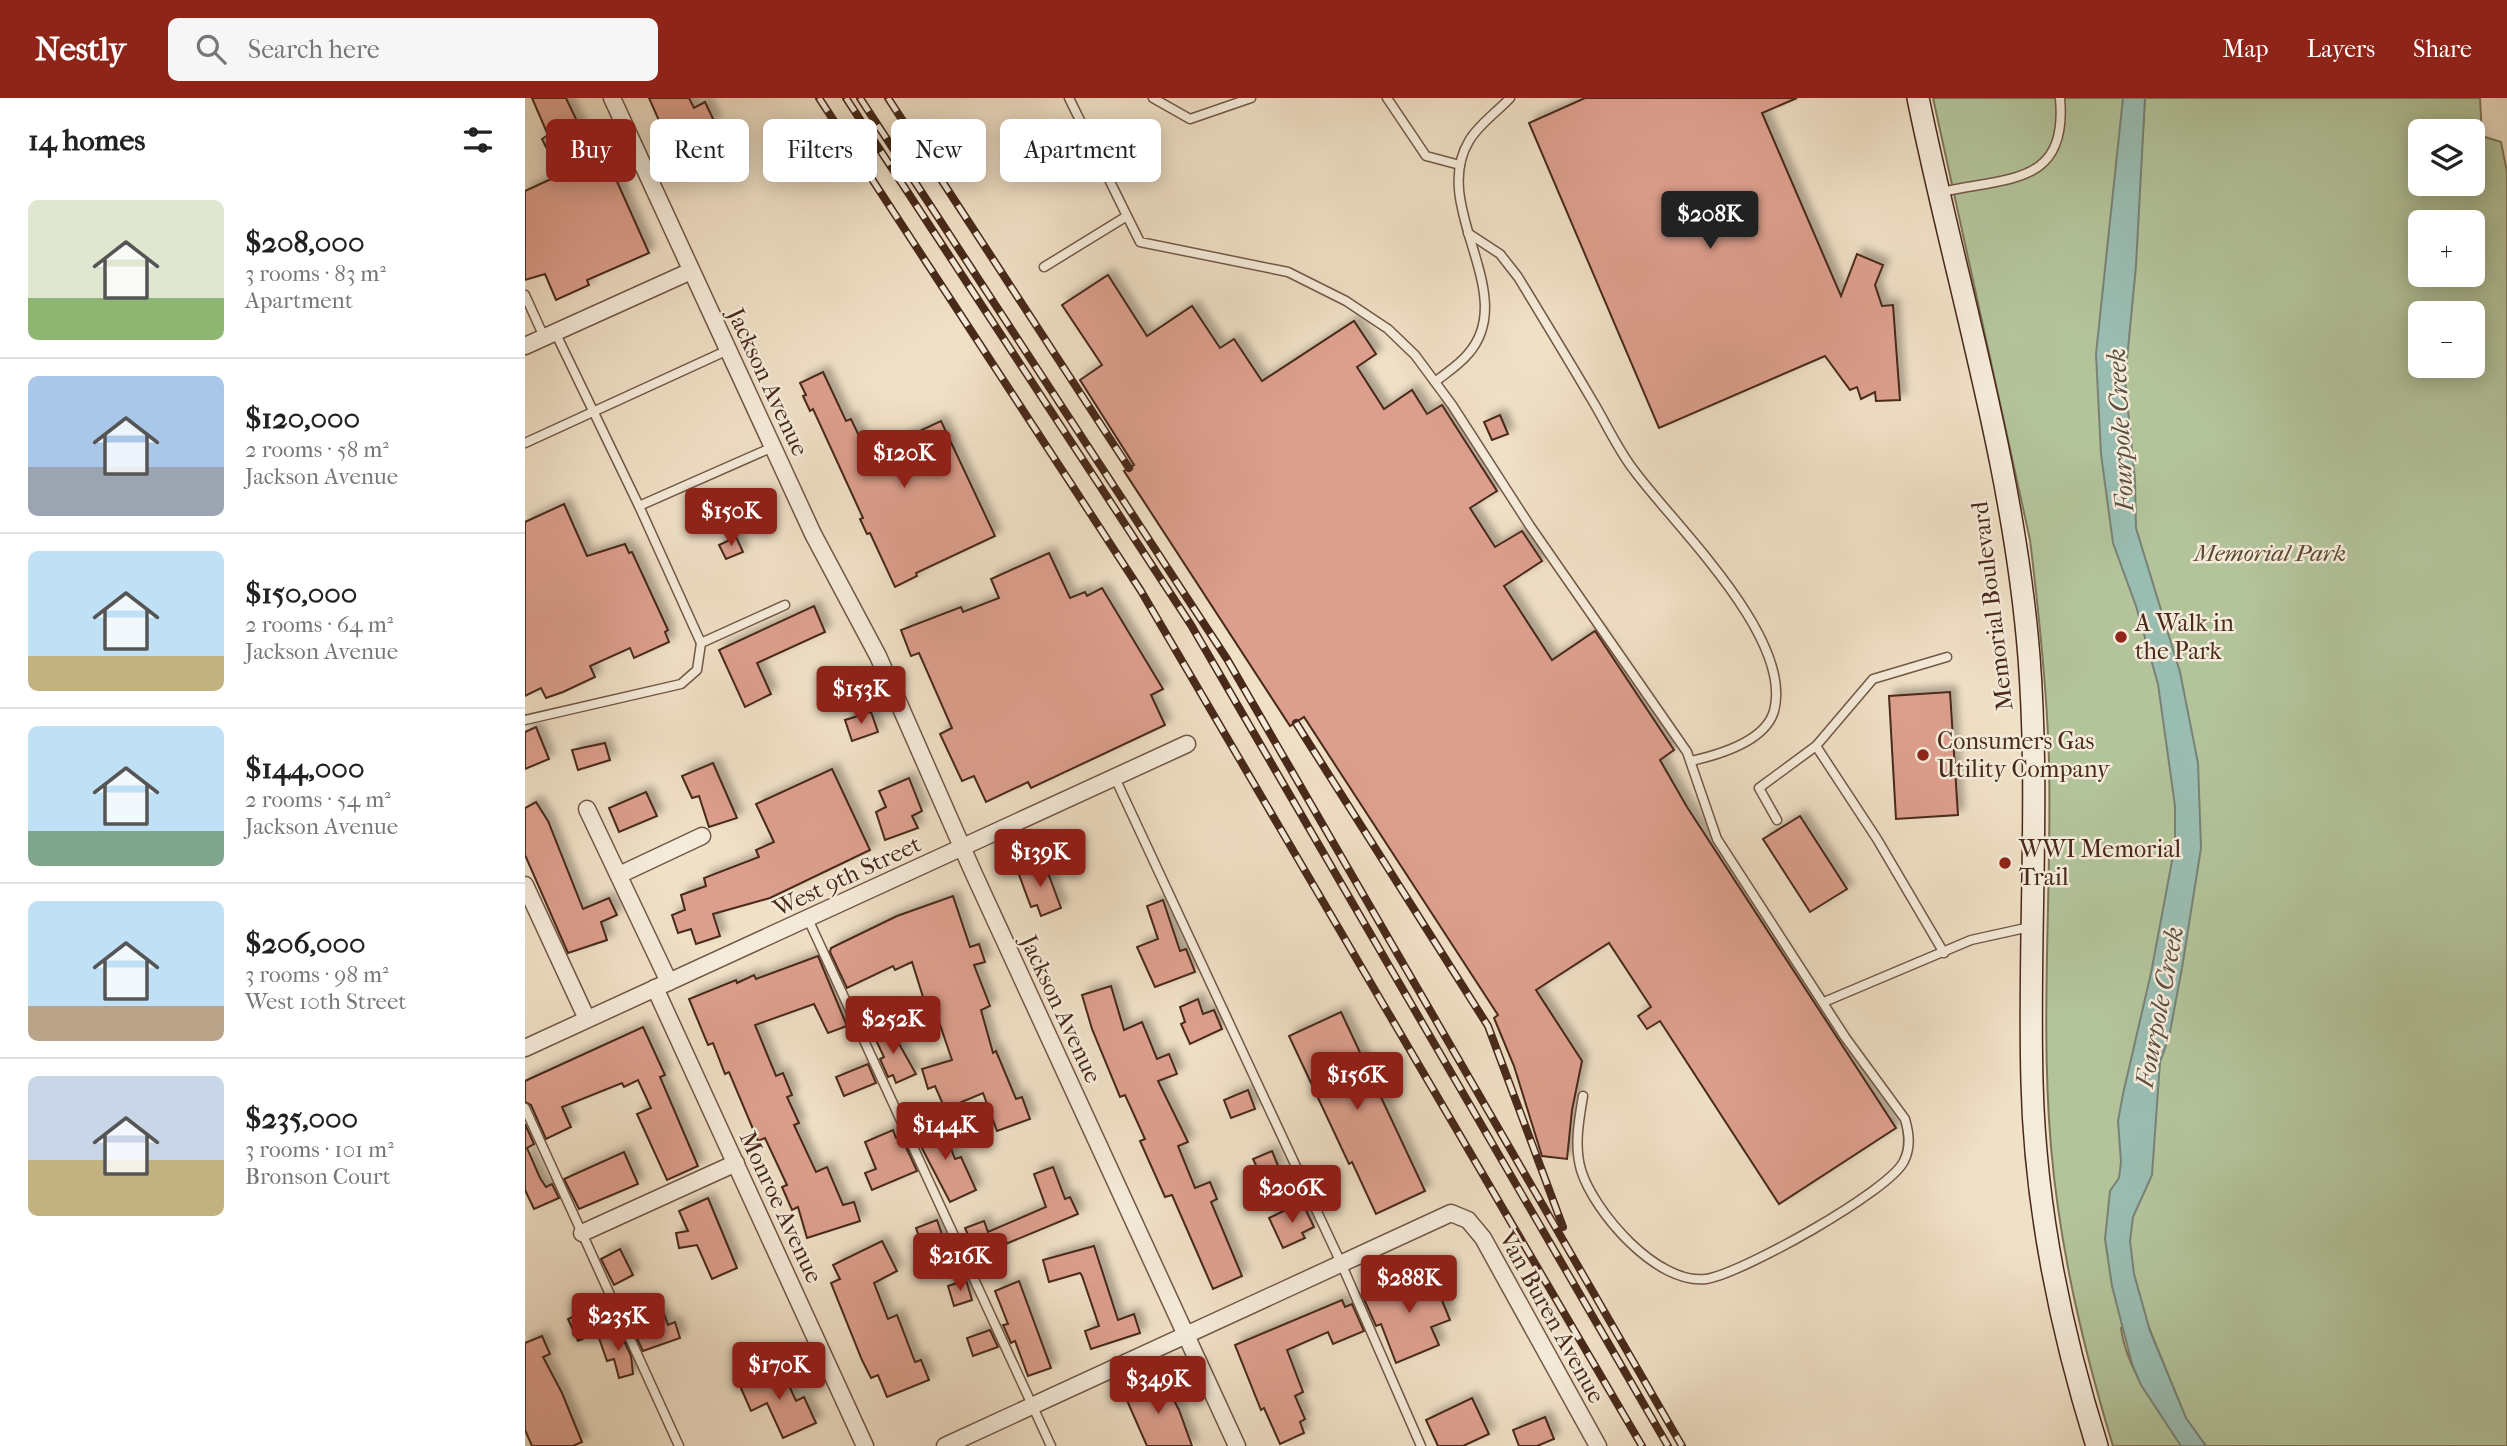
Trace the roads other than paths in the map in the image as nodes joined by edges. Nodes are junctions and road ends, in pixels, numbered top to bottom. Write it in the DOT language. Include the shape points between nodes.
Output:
graph roads {
  1 [pos="612,98"];
  2 [pos="1069,98"];
  3 [pos="1153,98"];
  4 [pos="1251,98"];
  5 [pos="1387,98"];
  6 [pos="1510,98"];
  7 [pos="1918,98"];
  8 [pos="2060,98"];
  9 [pos="1460,165"];
  10 [pos="1938,193"];
  11 [pos="1127,216"];
  12 [pos="1468,233"];
  13 [pos="1044,267"];
  14 [pos="691,271"];
  15 [pos="525,295"];
  16 [pos="549,335"];
  17 [pos="525,346"];
  18 [pos="728,350"];
  19 [pos="1435,382"];
  20 [pos="593,412"];
  21 [pos="525,443"];
  22 [pos="773,447"];
  23 [pos="639,506"];
  24 [pos="785,605"];
  25 [pos="701,643"];
  26 [pos="1947,657"];
  27 [pos="525,720"];
  28 [pos="1187,744"];
  29 [pos="1816,746"];
  30 [pos="1691,761"];
  31 [pos="1115,778"];
  32 [pos="587,809"];
  33 [pos="1777,820"];
  34 [pos="702,836"];
  35 [pos="963,847"];
  36 [pos="619,875"];
  37 [pos="525,885"];
  38 [pos="532,916"];
  39 [pos="808,919"];
  40 [pos="2032,926"];
  41 [pos="1944,953"];
  42 [pos="662,985"];
  43 [pos="1824,1002"];
  44 [pos="587,1020"];
  45 [pos="525,1048"];
  46 [pos="1583,1096"];
  47 [pos="525,1108"];
  48 [pos="736,1163"];
  49 [pos="583,1233"];
  50 [pos="1341,1263"];
  51 [pos="1186,1335"];
  52 [pos="1031,1405"];
  53 [pos="679,1446"];
  54 [pos="865,1446"];
  55 [pos="945,1446"];
  56 [pos="1051,1446"];
  57 [pos="1237,1446"];
  58 [pos="1422,1446"];
  59 [pos="1598,1446"];
  60 [pos="2097,1446"];
  1 -- 14 [label="street, Jackson Avenue"];
  2 -- 11 [label="lane"];
  3 -- 4 [label="lane" via="1191,119"];
  5 -- 9 [label="lane" via="1426,156"];
  6 -- 9 [label="lane" via="1469,140"];
  7 -- 10 [label="street, Memorial Boulevard"];
  8 -- 10 [label="lane" via="2061,137 2043,165"];
  9 -- 12 [label="lane" via="1459,193"];
  10 -- 40 [label="street, Memorial Boulevard" via="1997,448 2021,583 2033,720"];
  11 -- 13 [label="lane"];
  11 -- 19 [label="lane" via="1140,242 1287,272 1346,301 1388,329"];
  12 -- 19 [label="lane" via="1483,283 1486,312 1469,354"];
  12 -- 30 [label="lane" via="1500,254 1518,277 1632,467 1714,564 1766,654 1775,694 1774,711 1766,726 1728,750"];
  14 -- 16 [label="street"];
  14 -- 18 [label="street, Jackson Avenue"];
  15 -- 16 [label="lane"];
  16 -- 17 [label="street"];
  16 -- 20 [label="lane"];
  18 -- 20 [label="lane"];
  18 -- 22 [label="street, Jackson Avenue"];
  19 -- 30 [label="lane"];
  20 -- 21 [label="lane"];
  20 -- 23 [label="lane"];
  22 -- 23 [label="lane"];
  22 -- 35 [label="street, Jackson Avenue" via="878,656"];
  23 -- 25 [label="lane"];
  24 -- 25 [label="lane"];
  25 -- 27 [label="lane" via="697,670 681,684"];
  26 -- 29 [label="lane" via="1873,679"];
  28 -- 31 [label="street, West 9th Street"];
  29 -- 33 [label="lane" via="1759,788"];
  29 -- 41 [label="lane"];
  30 -- 43 [label="lane" via="1717,839"];
  31 -- 35 [label="street, West 9th Street"];
  31 -- 50 [label="lane"];
  32 -- 36 [label="street, Monroe Avenue"];
  34 -- 36 [label="street"];
  35 -- 39 [label="street, West 9th Street"];
  35 -- 51 [label="street, Jackson Avenue"];
  36 -- 42 [label="street, Monroe Avenue"];
  37 -- 38 [label="street"];
  38 -- 44 [label="street"];
  39 -- 42 [label="street, West 9th Street"];
  39 -- 52 [label="lane"];
  40 -- 41 [label="lane" via="1996,933"];
  40 -- 60 [label="street, Memorial Boulevard" via="2032,1082 2042,1205 2061,1315"];
  41 -- 43 [label="lane"];
  42 -- 44 [label="street, West 9th Street"];
  42 -- 48 [label="street, Monroe Avenue"];
  43 -- 46 [label="lane" via="1905,1119 1909,1132 1905,1160 1884,1184 1752,1263 1724,1274 1685,1278 1667,1271 1629,1241 1600,1207 1581,1168 1578,1129"];
  44 -- 45 [label="street, West 9th Street"];
  47 -- 49 [label="lane"];
  48 -- 49 [label="street"];
  48 -- 54 [label="street, Monroe Avenue"];
  49 -- 53 [label="lane"];
  50 -- 51 [label="street"];
  50 -- 58 [label="lane"];
  50 -- 59 [label="street, Van Buren Avenue" via="1441,1215 1459,1215 1476,1227"];
  51 -- 52 [label="street"];
  51 -- 57 [label="street, Jackson Avenue"];
  52 -- 55 [label="street"];
  52 -- 56 [label="lane"];
}
